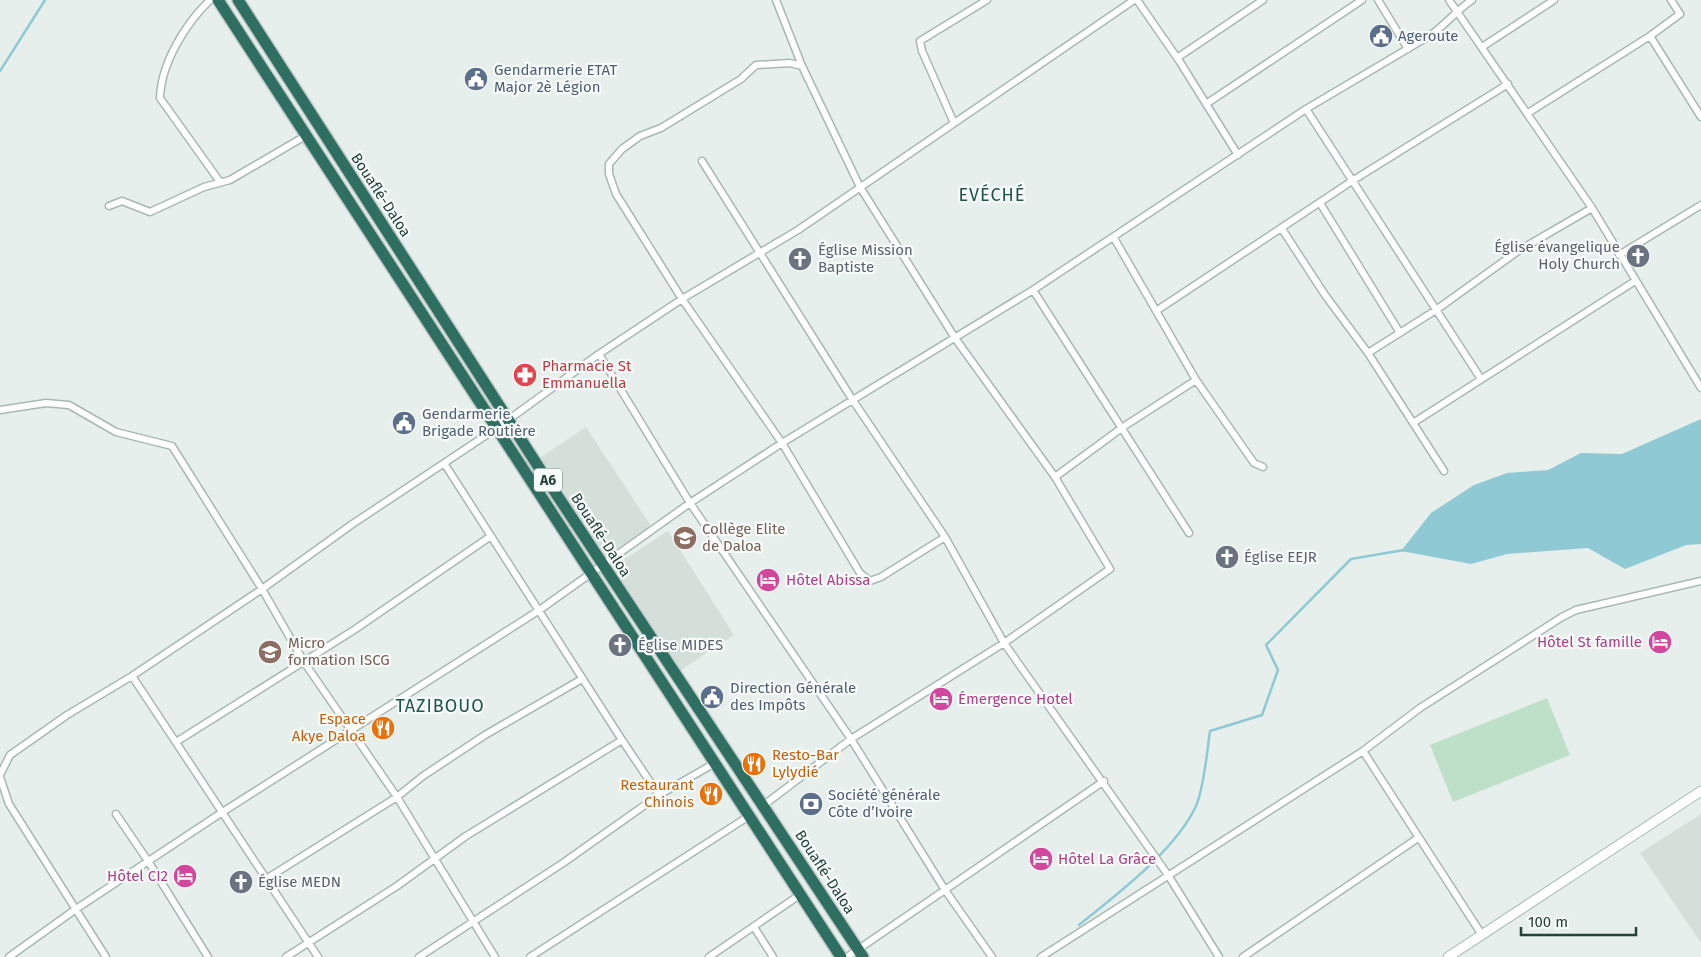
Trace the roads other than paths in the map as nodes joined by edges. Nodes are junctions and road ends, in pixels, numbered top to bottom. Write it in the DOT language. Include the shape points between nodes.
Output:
graph roads {
  1 [pos="210,0"];
  2 [pos="218,0"];
  3 [pos="238,0"];
  4 [pos="776,0"];
  5 [pos="987,0"];
  6 [pos="1134,0"];
  7 [pos="1138,0"];
  8 [pos="1264,0"];
  9 [pos="1362,0"];
  10 [pos="1378,0"];
  11 [pos="1449,0"];
  12 [pos="1472,0"];
  13 [pos="1554,0"];
  14 [pos="1671,0"];
  15 [pos="1457,10"];
  16 [pos="1650,36"];
  17 [pos="1482,47"];
  18 [pos="1408,49"];
  19 [pos="1177,58"];
  20 [pos="802,66"];
  21 [pos="1508,84"];
  22 [pos="1206,104"];
  23 [pos="1306,109"];
  24 [pos="1528,113"];
  25 [pos="1701,117"];
  26 [pos="954,123"];
  27 [pos="307,135"];
  28 [pos="1238,155"];
  29 [pos="702,161"];
  30 [pos="1352,181"];
  31 [pos="220,182"];
  32 [pos="860,187"];
  33 [pos="1320,203"];
  34 [pos="1701,205"];
  35 [pos="109,206"];
  36 [pos="1592,208"];
  37 [pos="1282,229"];
  38 [pos="1114,238"];
  39 [pos="762,253"];
  40 [pos="1619,255"];
  41 [pos="1635,281"];
  42 [pos="1034,290"];
  43 [pos="682,299"];
  44 [pos="1436,310"];
  45 [pos="1156,311"];
  46 [pos="1400,333"];
  47 [pos="955,338"];
  48 [pos="1368,353"];
  49 [pos="599,354"];
  50 [pos="1481,379"];
  51 [pos="1196,380"];
  52 [pos="1701,388"];
  53 [pos="852,399"];
  54 [pos="0,410"];
  55 [pos="509,420"];
  56 [pos="1413,423"];
  57 [pos="1123,427"];
  58 [pos="497,428"];
  59 [pos="782,442"];
  60 [pos="444,464"];
  61 [pos="1263,467"];
  62 [pos="1444,471"];
  63 [pos="1055,477"];
  64 [pos="690,503"];
  65 [pos="1189,533"];
  66 [pos="491,536"];
  67 [pos="944,537"];
  68 [pos="603,564"];
  69 [pos="591,573"];
  70 [pos="1701,580"];
  71 [pos="262,589"];
  72 [pos="538,611"];
  73 [pos="1004,643"];
  74 [pos="304,662"];
  75 [pos="132,676"];
  76 [pos="582,679"];
  77 [pos="351,730"];
  78 [pos="851,739"];
  79 [pos="622,740"];
  80 [pos="176,742"];
  81 [pos="1363,751"];
  82 [pos="715,763"];
  83 [pos="0,776"];
  84 [pos="1104,781"];
  85 [pos="1701,791"];
  86 [pos="660,795"];
  87 [pos="397,797"];
  88 [pos="764,805"];
  89 [pos="221,813"];
  90 [pos="116,814"];
  91 [pos="749,816"];
  92 [pos="1418,838"];
  93 [pos="436,859"];
  94 [pos="148,861"];
  95 [pos="1168,875"];
  96 [pos="266,879"];
  97 [pos="945,890"];
  98 [pos="801,894"];
  99 [pos="76,909"];
  100 [pos="473,921"];
  101 [pos="754,928"];
  102 [pos="1482,935"];
  103 [pos="308,942"];
  104 [pos="860,953"];
  105 [pos="9,957"];
  106 [pos="106,957"];
  107 [pos="208,957"];
  108 [pos="286,957"];
  109 [pos="318,957"];
  110 [pos="419,957"];
  111 [pos="495,957"];
  112 [pos="530,957"];
  113 [pos="709,957"];
  114 [pos="773,957"];
  115 [pos="841,957"];
  116 [pos="847,957"];
  117 [pos="992,957"];
  118 [pos="1041,957"];
  119 [pos="1219,957"];
  120 [pos="1243,957"];
  121 [pos="1448,957"];
  1 -- 31 [label="street" via="180,35 163,80 160,98"];
  2 -- 27 [label="highway, Bouaflé-Daloa / A6"];
  3 -- 55 [label="highway, Bouaflé-Daloa / A6"];
  4 -- 20 [label="street"];
  5 -- 26 [label="street" via="920,41"];
  6 -- 26 [label="street"];
  7 -- 19 [label="street"];
  8 -- 19 [label="street"];
  9 -- 22 [label="street"];
  10 -- 18 [label="street"];
  11 -- 15 [label="street"];
  12 -- 15 [label="street"];
  13 -- 17 [label="street"];
  14 -- 16 [label="street" via="1680,14"];
  15 -- 17 [label="street"];
  15 -- 18 [label="street" via="1438,30"];
  16 -- 24 [label="street"];
  16 -- 25 [label="street"];
  17 -- 21 [label="street"];
  18 -- 23 [label="street"];
  19 -- 22 [label="street"];
  20 -- 32 [label="street"];
  20 -- 43 [label="street" via="790,63 756,65 741,79 661,128 640,136 609,164 616,194"];
  21 -- 24 [label="street"];
  21 -- 30 [label="street"];
  22 -- 28 [label="street"];
  23 -- 28 [label="street"];
  23 -- 30 [label="street"];
  24 -- 36 [label="street"];
  26 -- 32 [label="street"];
  27 -- 31 [label="street" via="230,180"];
  27 -- 58 [label="highway, Bouaflé-Daloa / A6"];
  28 -- 38 [label="street"];
  29 -- 39 [label="street"];
  30 -- 33 [label="street"];
  30 -- 44 [label="street"];
  31 -- 35 [label="street" via="150,212 122,201"];
  32 -- 39 [label="street"];
  32 -- 47 [label="street"];
  33 -- 37 [label="street"];
  33 -- 46 [label="street"];
  34 -- 40 [label="street"];
  36 -- 40 [label="street"];
  36 -- 44 [label="street" via="1518,250"];
  37 -- 45 [label="street"];
  37 -- 48 [label="street"];
  38 -- 42 [label="street"];
  38 -- 45 [label="street"];
  39 -- 43 [label="street"];
  39 -- 53 [label="street"];
  40 -- 41 [label="street"];
  41 -- 50 [label="street"];
  41 -- 52 [label="street"];
  42 -- 47 [label="street"];
  42 -- 57 [label="street"];
  43 -- 49 [label="street"];
  43 -- 59 [label="street"];
  44 -- 46 [label="street"];
  44 -- 50 [label="street"];
  45 -- 51 [label="street"];
  46 -- 48 [label="street"];
  47 -- 53 [label="street"];
  47 -- 63 [label="street"];
  48 -- 56 [label="street"];
  49 -- 55 [label="street"];
  49 -- 64 [label="street"];
  50 -- 56 [label="street"];
  51 -- 57 [label="street"];
  51 -- 61 [label="street" via="1254,463"];
  53 -- 59 [label="street"];
  53 -- 67 [label="street"];
  54 -- 71 [label="street" via="46,403 69,405 116,432 172,446"];
  55 -- 58 [label="street"];
  55 -- 68 [label="highway, Bouaflé-Daloa / A6"];
  56 -- 62 [label="street"];
  57 -- 63 [label="street"];
  57 -- 65 [label="street"];
  58 -- 60 [label="street"];
  58 -- 69 [label="highway, Bouaflé-Daloa / A6"];
  59 -- 64 [label="street"];
  59 -- 67 [label="street" via="860,573 870,581"];
  60 -- 66 [label="street"];
  60 -- 71 [label="street"];
  63 -- 73 [label="street" via="1110,569"];
  64 -- 68 [label="street"];
  64 -- 78 [label="street"];
  66 -- 72 [label="street"];
  66 -- 74 [label="street"];
  67 -- 73 [label="street"];
  68 -- 69 [label="street"];
  68 -- 88 [label="highway, Bouaflé-Daloa / A6"];
  69 -- 72 [label="street"];
  69 -- 82 [label="highway, Bouaflé-Daloa / A6"];
  70 -- 81 [label="street" via="1569,614 1420,708"];
  71 -- 74 [label="street"];
  71 -- 75 [label="street"];
  72 -- 76 [label="street"];
  72 -- 77 [label="street"];
  73 -- 78 [label="street"];
  73 -- 84 [label="street"];
  74 -- 77 [label="street"];
  74 -- 80 [label="street"];
  75 -- 80 [label="street"];
  75 -- 83 [label="street" via="67,714 10,756"];
  76 -- 79 [label="street"];
  76 -- 87 [label="street" via="485,735"];
  77 -- 87 [label="street"];
  77 -- 89 [label="street"];
  78 -- 88 [label="street"];
  78 -- 97 [label="street"];
  79 -- 86 [label="street"];
  79 -- 93 [label="street" via="474,831"];
  80 -- 89 [label="street"];
  81 -- 92 [label="street"];
  81 -- 95 [label="street"];
  82 -- 86 [label="street"];
  82 -- 91 [label="highway, Bouaflé-Daloa / A6"];
  83 -- 99 [label="street" via="9,804"];
  84 -- 95 [label="street"];
  84 -- 97 [label="street"];
  85 -- 102 [label="street"];
  86 -- 100 [label="street"];
  87 -- 93 [label="street"];
  87 -- 96 [label="street"];
  88 -- 104 [label="highway, Bouaflé-Daloa / A6"];
  89 -- 94 [label="street"];
  89 -- 96 [label="street"];
  90 -- 94 [label="street"];
  91 -- 98 [label="highway, Bouaflé-Daloa / A6"];
  91 -- 112 [label="street"];
  92 -- 102 [label="street"];
  92 -- 120 [label="street"];
  93 -- 100 [label="street"];
  93 -- 103 [label="street"];
  94 -- 99 [label="street"];
  94 -- 107 [label="street"];
  95 -- 118 [label="street"];
  95 -- 119 [label="street"];
  96 -- 103 [label="street"];
  97 -- 104 [label="street"];
  97 -- 117 [label="street"];
  98 -- 101 [label="street"];
  98 -- 115 [label="highway, Bouaflé-Daloa / A6"];
  99 -- 105 [label="street"];
  99 -- 106 [label="street"];
  100 -- 110 [label="street"];
  100 -- 111 [label="street"];
  101 -- 113 [label="street"];
  101 -- 114 [label="street"];
  102 -- 121 [label="street"];
  103 -- 108 [label="street"];
  103 -- 109 [label="street"];
  104 -- 116 [label="street"];
}
